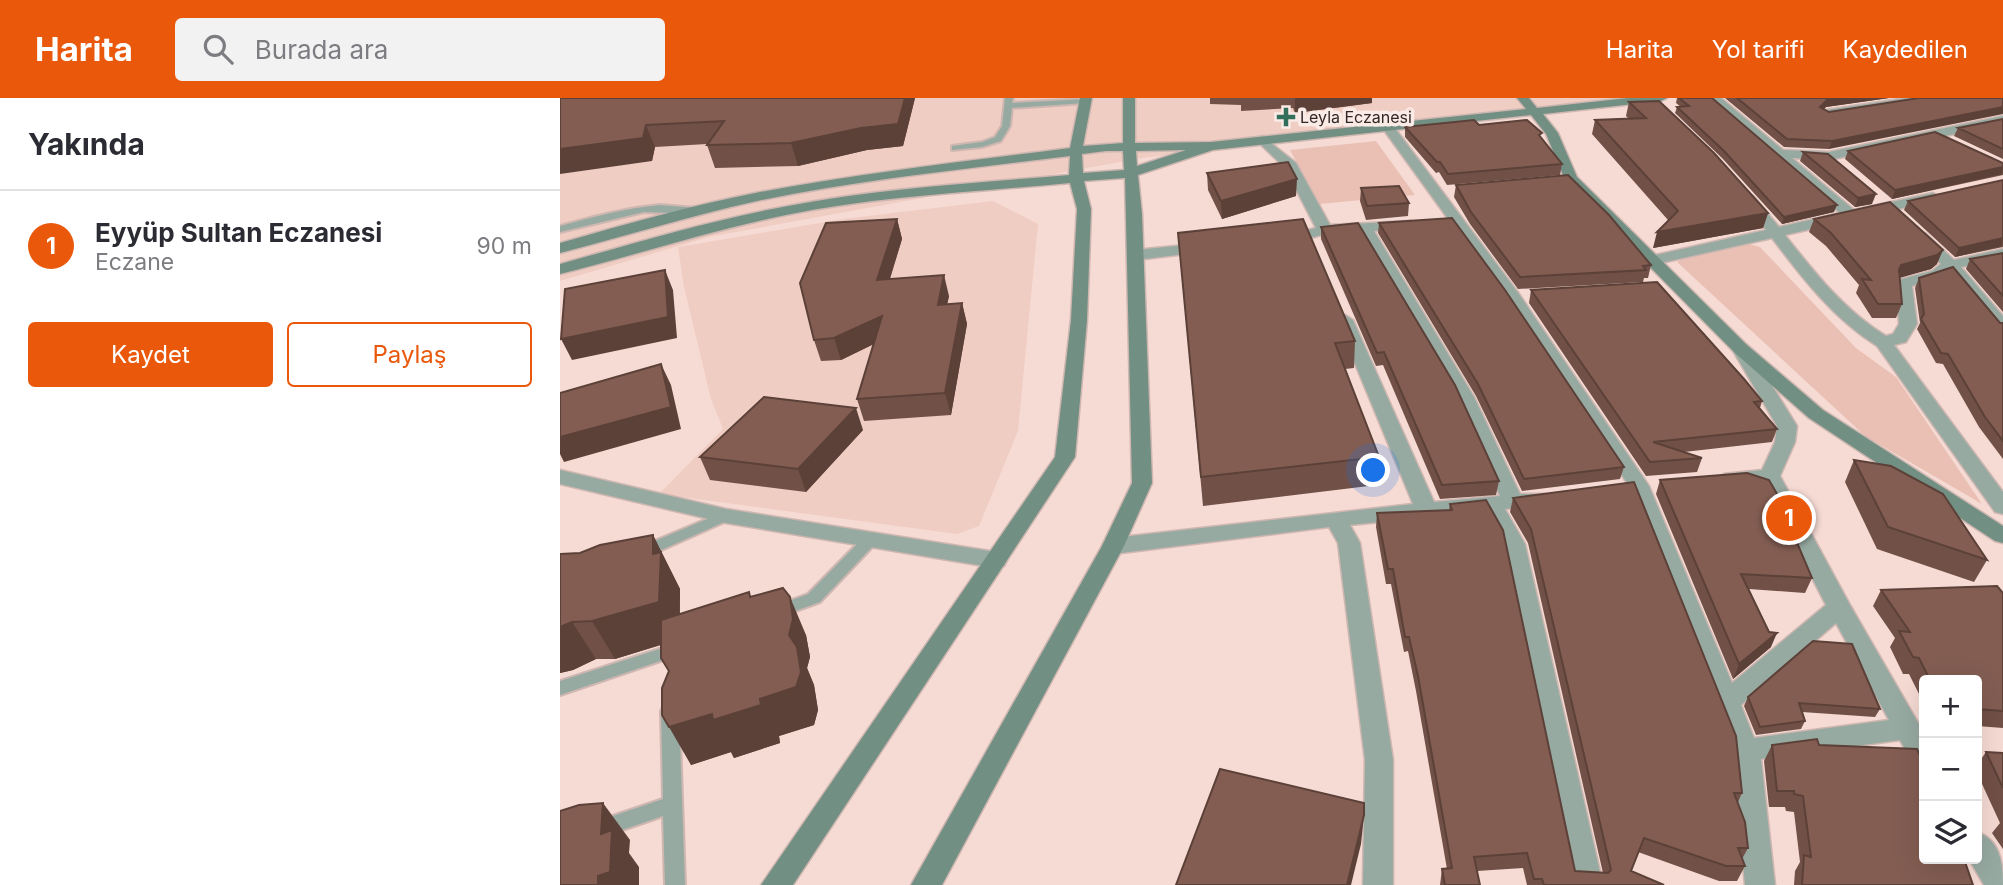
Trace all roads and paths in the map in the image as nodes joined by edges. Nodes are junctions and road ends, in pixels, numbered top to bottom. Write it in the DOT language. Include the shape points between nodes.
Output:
graph roads {
  1 [pos="1129,98"];
  2 [pos="1714,98"];
  3 [pos="1930,98"];
  4 [pos="1085,99"];
  5 [pos="1654,99"];
  6 [pos="1009,102"];
  7 [pos="1528,104"];
  8 [pos="1826,114"];
  9 [pos="1668,116"];
  10 [pos="2003,120"];
  11 [pos="1979,125"];
  12 [pos="1387,126"];
  13 [pos="1933,134"];
  14 [pos="2003,135"];
  15 [pos="1262,140"];
  16 [pos="1956,145"];
  17 [pos="1129,146"];
  18 [pos="1211,146"];
  19 [pos="955,148"];
  20 [pos="1076,151"];
  21 [pos="1782,154"];
  22 [pos="1829,156"];
  23 [pos="1131,173"];
  24 [pos="1849,173"];
  25 [pos="1076,178"];
  26 [pos="1735,185"];
  27 [pos="1952,192"];
  28 [pos="1884,202"];
  29 [pos="697,211"];
  30 [pos="1852,216"];
  31 [pos="1417,223"];
  32 [pos="1364,227"];
  33 [pos="560,229"];
  34 [pos="1778,233"];
  35 [pos="1315,237"];
  36 [pos="1265,243"];
  37 [pos="1226,246"];
  38 [pos="560,248"];
  39 [pos="2003,254"];
  40 [pos="1136,255"];
  41 [pos="1652,260"];
  42 [pos="1951,265"];
  43 [pos="560,269"];
  44 [pos="1980,300"];
  45 [pos="2003,301"];
  46 [pos="1340,309"];
  47 [pos="2003,327"];
  48 [pos="1883,342"];
  49 [pos="1741,349"];
  50 [pos="1770,476"];
  51 [pos="560,477"];
  52 [pos="1704,481"];
  53 [pos="1665,484"];
  54 [pos="1626,488"];
  55 [pos="1564,496"];
  56 [pos="1503,504"];
  57 [pos="2003,507"];
  58 [pos="1426,509"];
  59 [pos="726,516"];
  60 [pos="1336,519"];
  61 [pos="2003,536"];
  62 [pos="869,541"];
  63 [pos="1113,546"];
  64 [pos="996,559"];
  65 [pos="624,561"];
  66 [pos="1839,607"];
  67 [pos="766,616"];
  68 [pos="694,643"];
  69 [pos="560,688"];
  70 [pos="670,694"];
  71 [pos="1726,703"];
  72 [pos="1907,728"];
  73 [pos="1919,748"];
  74 [pos="1746,750"];
  75 [pos="671,805"];
  76 [pos="585,833"];
  77 [pos="1982,853"];
  78 [pos="675,885"];
  79 [pos="776,885"];
  80 [pos="926,885"];
  81 [pos="1378,885"];
  82 [pos="1588,885"];
  83 [pos="1759,885"];
  84 [pos="2001,885"];
  1 -- 17 [label="street"];
  2 -- 21 [label="street"];
  3 -- 8 [label="street"];
  4 -- 6 [label="lane"];
  4 -- 20 [label="street"];
  5 -- 7 [label="street"];
  5 -- 9 [label="street"];
  6 -- 19 [label="lane" via="1007,130 1001,138"];
  7 -- 12 [label="street"];
  7 -- 41 [label="street" via="1552,133 1564,180"];
  10 -- 11 [label="street"];
  11 -- 13 [label="street"];
  11 -- 14 [label="street"];
  12 -- 15 [label="street"];
  12 -- 54 [label="street" via="1443,192 1450,220 1520,296"];
  13 -- 16 [label="street"];
  13 -- 22 [label="street"];
  15 -- 18 [label="street"];
  15 -- 35 [label="street" via="1291,166"];
  17 -- 18 [label="street"];
  17 -- 20 [label="street"];
  17 -- 23 [label="street"];
  18 -- 23 [label="street"];
  20 -- 25 [label="street"];
  20 -- 29 [label="street" via="889,175"];
  21 -- 22 [label="street"];
  21 -- 30 [label="street"];
  22 -- 24 [label="street"];
  23 -- 25 [label="street"];
  23 -- 40 [label="street"];
  25 -- 43 [label="street" via="788,210"];
  25 -- 64 [label="street" via="1084,223 1065,457"];
  26 -- 34 [label="street"];
  27 -- 28 [label="street"];
  28 -- 30 [label="street"];
  28 -- 42 [label="street"];
  29 -- 33 [label="lane" via="668,206 628,210"];
  29 -- 38 [label="street"];
  30 -- 34 [label="street"];
  31 -- 32 [label="street"];
  32 -- 35 [label="street"];
  32 -- 56 [label="street" via="1465,397"];
  34 -- 41 [label="street"];
  34 -- 48 [label="street" via="1834,304"];
  35 -- 36 [label="street"];
  37 -- 40 [label="street"];
  39 -- 42 [label="street"];
  40 -- 63 [label="street" via="1142,483"];
  41 -- 49 [label="street" via="1668,286"];
  42 -- 44 [label="street"];
  42 -- 48 [label="street" via="1938,274 1903,283 1908,324 1900,338"];
  44 -- 45 [label="street"];
  44 -- 47 [label="street"];
  46 -- 58 [label="street"];
  48 -- 57 [label="street"];
  49 -- 50 [label="street" via="1787,426"];
  49 -- 61 [label="street" via="1816,414"];
  50 -- 52 [label="street"];
  50 -- 66 [label="street"];
  51 -- 59 [label="street"];
  53 -- 54 [label="street"];
  54 -- 71 [label="street"];
  55 -- 56 [label="street"];
  56 -- 58 [label="street"];
  56 -- 82 [label="street"];
  58 -- 60 [label="street"];
  59 -- 62 [label="street"];
  59 -- 65 [label="lane"];
  60 -- 63 [label="street"];
  60 -- 81 [label="street" via="1349,543 1380,760"];
  62 -- 64 [label="street"];
  62 -- 67 [label="lane" via="814,598"];
  63 -- 80 [label="street"];
  64 -- 79 [label="street"];
  66 -- 71 [label="street"];
  66 -- 72 [label="street"];
  68 -- 69 [label="lane" via="670,659"];
  70 -- 75 [label="lane"];
  71 -- 74 [label="street"];
  72 -- 73 [label="street"];
  72 -- 74 [label="street"];
  74 -- 83 [label="street"];
  75 -- 76 [label="lane"];
  75 -- 78 [label="lane"];
  77 -- 84 [label="street"];
}
